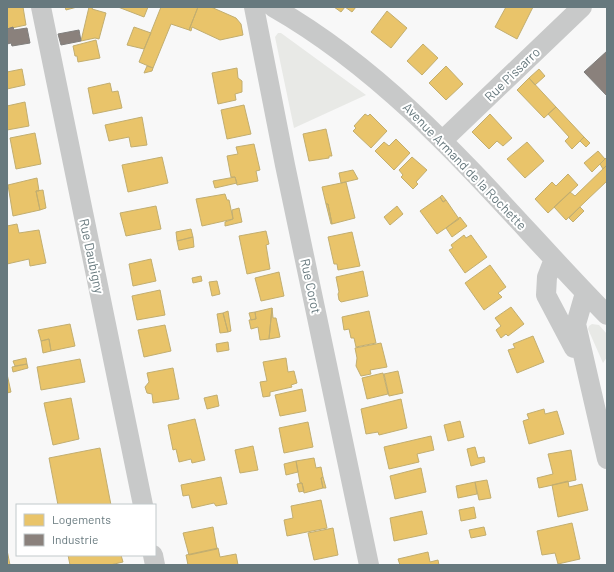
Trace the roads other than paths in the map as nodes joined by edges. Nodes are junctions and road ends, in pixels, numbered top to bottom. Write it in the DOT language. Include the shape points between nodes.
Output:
graph roads {
  1 [pos="41,7"];
  2 [pos="254,7"];
  3 [pos="274,7"];
  4 [pos="582,7"];
  5 [pos="443,140"];
  6 [pos="554,259"];
  7 [pos="585,292"];
  8 [pos="607,315"];
  9 [pos="589,376"];
  10 [pos="607,459"];
  11 [pos="143,504"];
  12 [pos="369,565"];
  1 -- 11 [label="street, Rue Daubigny"];
  2 -- 12 [label="street, Rue Corot"];
  3 -- 5 [label="street, Avenue Armand de la Rochette" via="346,54"];
  4 -- 5 [label="street, Rue Pissarro"];
  5 -- 6 [label="street, Avenue Armand de la Rochette"];
  6 -- 7 [label="street, Avenue Armand de la Rochette"];
  6 -- 9 [label="street" via="546,276 546,294"];
  7 -- 8 [label="street, Avenue Armand de la Rochette"];
  7 -- 9 [label="street" via="576,324"];
  9 -- 10 [label="street"];
}
